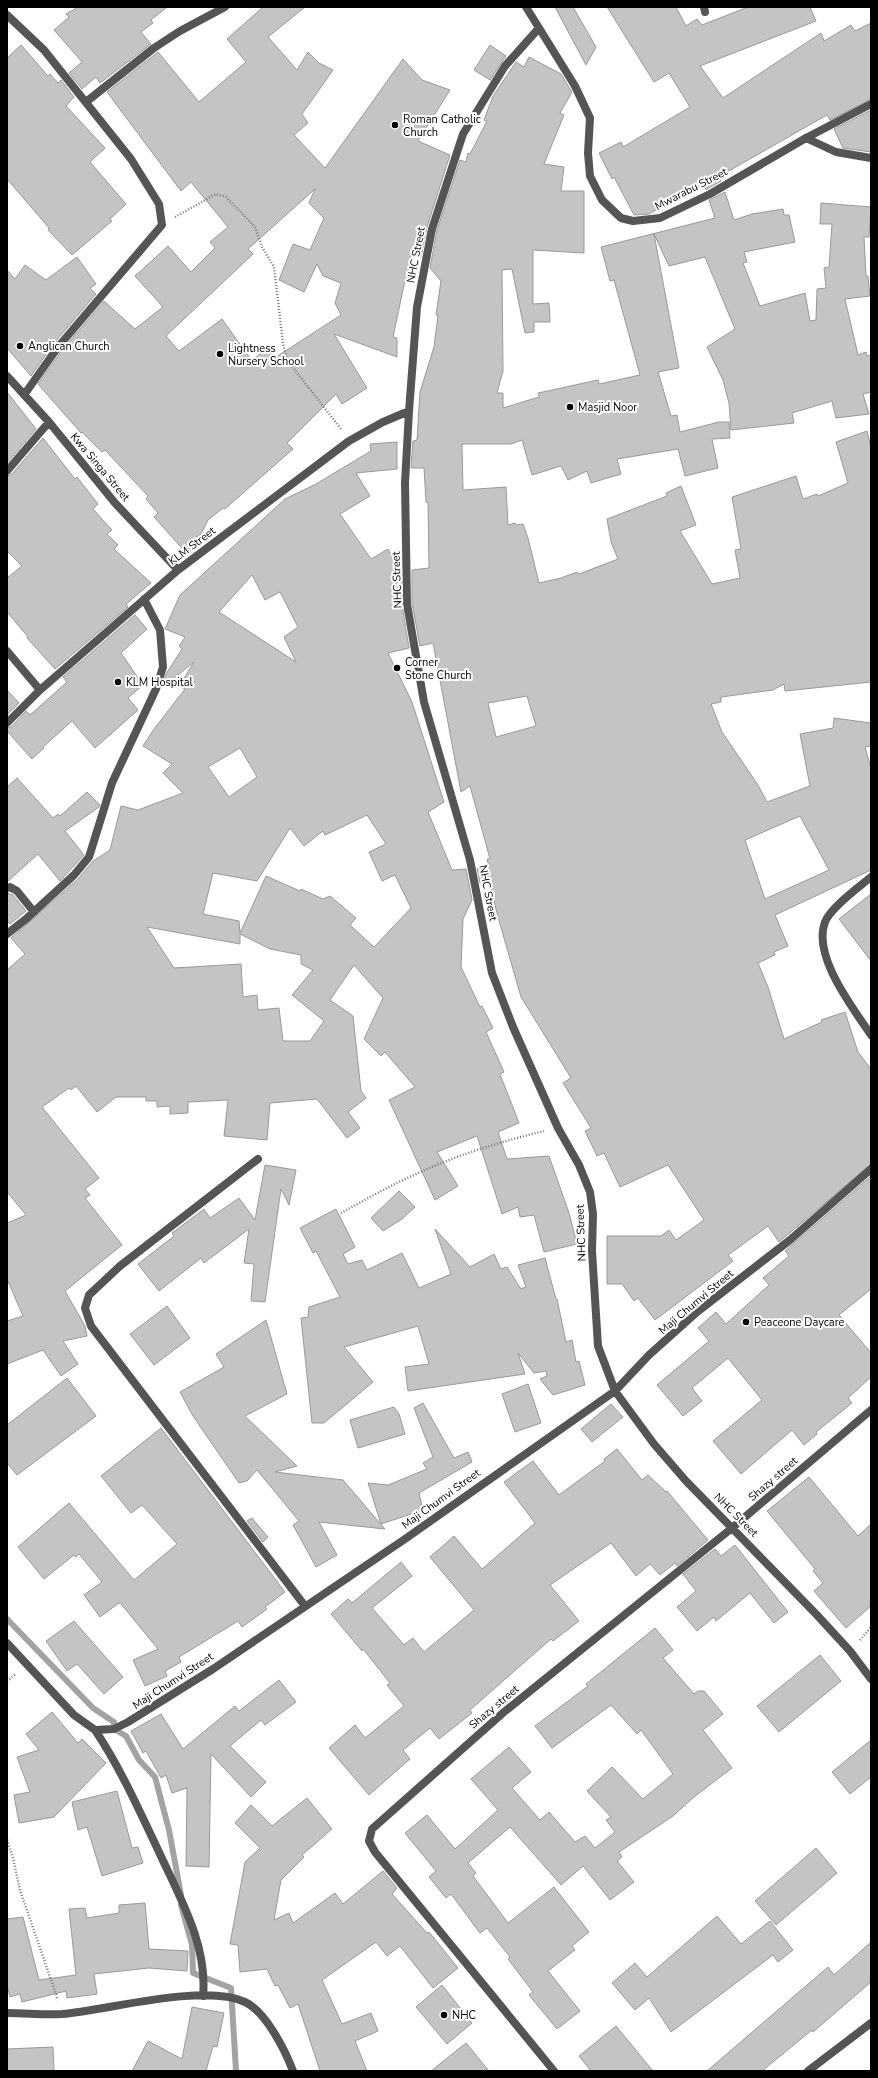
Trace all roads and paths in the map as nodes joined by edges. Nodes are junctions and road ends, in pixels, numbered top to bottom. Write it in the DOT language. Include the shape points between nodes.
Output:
graph roads {
  1 [pos="225,7"];
  2 [pos="526,7"];
  3 [pos="7,15"];
  4 [pos="538,28"];
  5 [pos="86,102"];
  6 [pos="871,104"];
  7 [pos="806,138"];
  8 [pos="871,158"];
  9 [pos="162,225"];
  10 [pos="7,376"];
  11 [pos="24,395"];
  12 [pos="409,411"];
  13 [pos="49,422"];
  14 [pos="349,441"];
  15 [pos="7,471"];
  16 [pos="178,570"];
  17 [pos="144,599"];
  18 [pos="7,651"];
  19 [pos="40,690"];
  20 [pos="7,723"];
  21 [pos="871,877"];
  22 [pos="7,888"];
  23 [pos="34,912"];
  24 [pos="7,934"];
  25 [pos="871,1035"];
  26 [pos="558,1128"];
  27 [pos="258,1159"];
  28 [pos="871,1169"];
  29 [pos="341,1213"];
  30 [pos="616,1391"];
  31 [pos="871,1410"];
  32 [pos="732,1528"];
  33 [pos="305,1606"];
  34 [pos="7,1643"];
  35 [pos="871,1679"];
  36 [pos="95,1730"];
  37 [pos="7,1840"];
  38 [pos="202,1996"];
  39 [pos="7,2013"];
  40 [pos="62,2014"];
  41 [pos="871,2023"];
  42 [pos="293,2071"];
  43 [pos="554,2071"];
  44 [pos="808,2071"];
  1 -- 5 [label="street" via="154,48"];
  2 -- 4 [label="street, Mwarabu Street"];
  3 -- 5 [label="street" via="44,50"];
  4 -- 7 [label="street, Mwarabu Street" via="575,86 590,118 588,153 590,176 595,188 602,200 621,218 633,221 660,218 710,194"];
  4 -- 12 [label="street, NHC Street" via="505,66 463,134 432,228 417,307"];
  5 -- 9 [label="street" via="147,182 159,204"];
  6 -- 7 [label="street, Mwarabu Street"];
  7 -- 8 [label="street" via="836,152"];
  9 -- 11 [label="street" via="58,347"];
  9 -- 14 [label="path" via="216,194 226,197 255,227 262,247 274,267 287,360"];
  10 -- 11 [label="street, Kwa Singa Street"];
  11 -- 13 [label="street, Kwa Singa Street"];
  12 -- 14 [label="street, KLM Street"];
  12 -- 26 [label="street, NHC Street" via="405,483 407,604 424,702 470,860 492,973 512,1027"];
  13 -- 15 [label="street"];
  13 -- 16 [label="street, Kwa Singa Street" via="115,502"];
  14 -- 16 [label="street, KLM Street"];
  16 -- 17 [label="street, KLM Street"];
  17 -- 19 [label="street, KLM Street"];
  17 -- 23 [label="street" via="160,630 163,667 156,689 112,783 89,857 74,875"];
  18 -- 19 [label="street"];
  19 -- 20 [label="street, KLM Street"];
  21 -- 25 [label="street" via="846,898 825,921 823,940 827,961"];
  22 -- 23 [label="street" via="16,891"];
  23 -- 24 [label="street"];
  26 -- 29 [label="path" via="497,1143 414,1174"];
  26 -- 30 [label="street, NHC Street" via="579,1165 590,1192 598,1346"];
  27 -- 33 [label="street" via="120,1266 89,1295 85,1308 92,1326"];
  28 -- 30 [label="street, Maji Chumvi Street" via="790,1240 697,1312 649,1355"];
  30 -- 32 [label="street, NHC Street" via="654,1444"];
  30 -- 33 [label="street, Maji Chumvi Street"];
  31 -- 32 [label="street, Shazy street"];
  32 -- 35 [label="street, NHC Street" via="769,1563 850,1651"];
  32 -- 43 [label="street, Shazy street" via="504,1712 372,1829 369,1836 370,1846"];
  33 -- 36 [label="street, Maji Chumvi Street" via="213,1669 128,1722 114,1729"];
  34 -- 36 [label="street" via="74,1715"];
  36 -- 38 [label="street" via="124,1776 187,1916 204,1978"];
  37 -- 40 [label="path" via="20,1890"];
  38 -- 40 [label="street" via="120,2004"];
  38 -- 42 [label="street" via="231,1996 259,2012 287,2056"];
  39 -- 40 [label="street"];
  41 -- 44 [label="street"];
}
